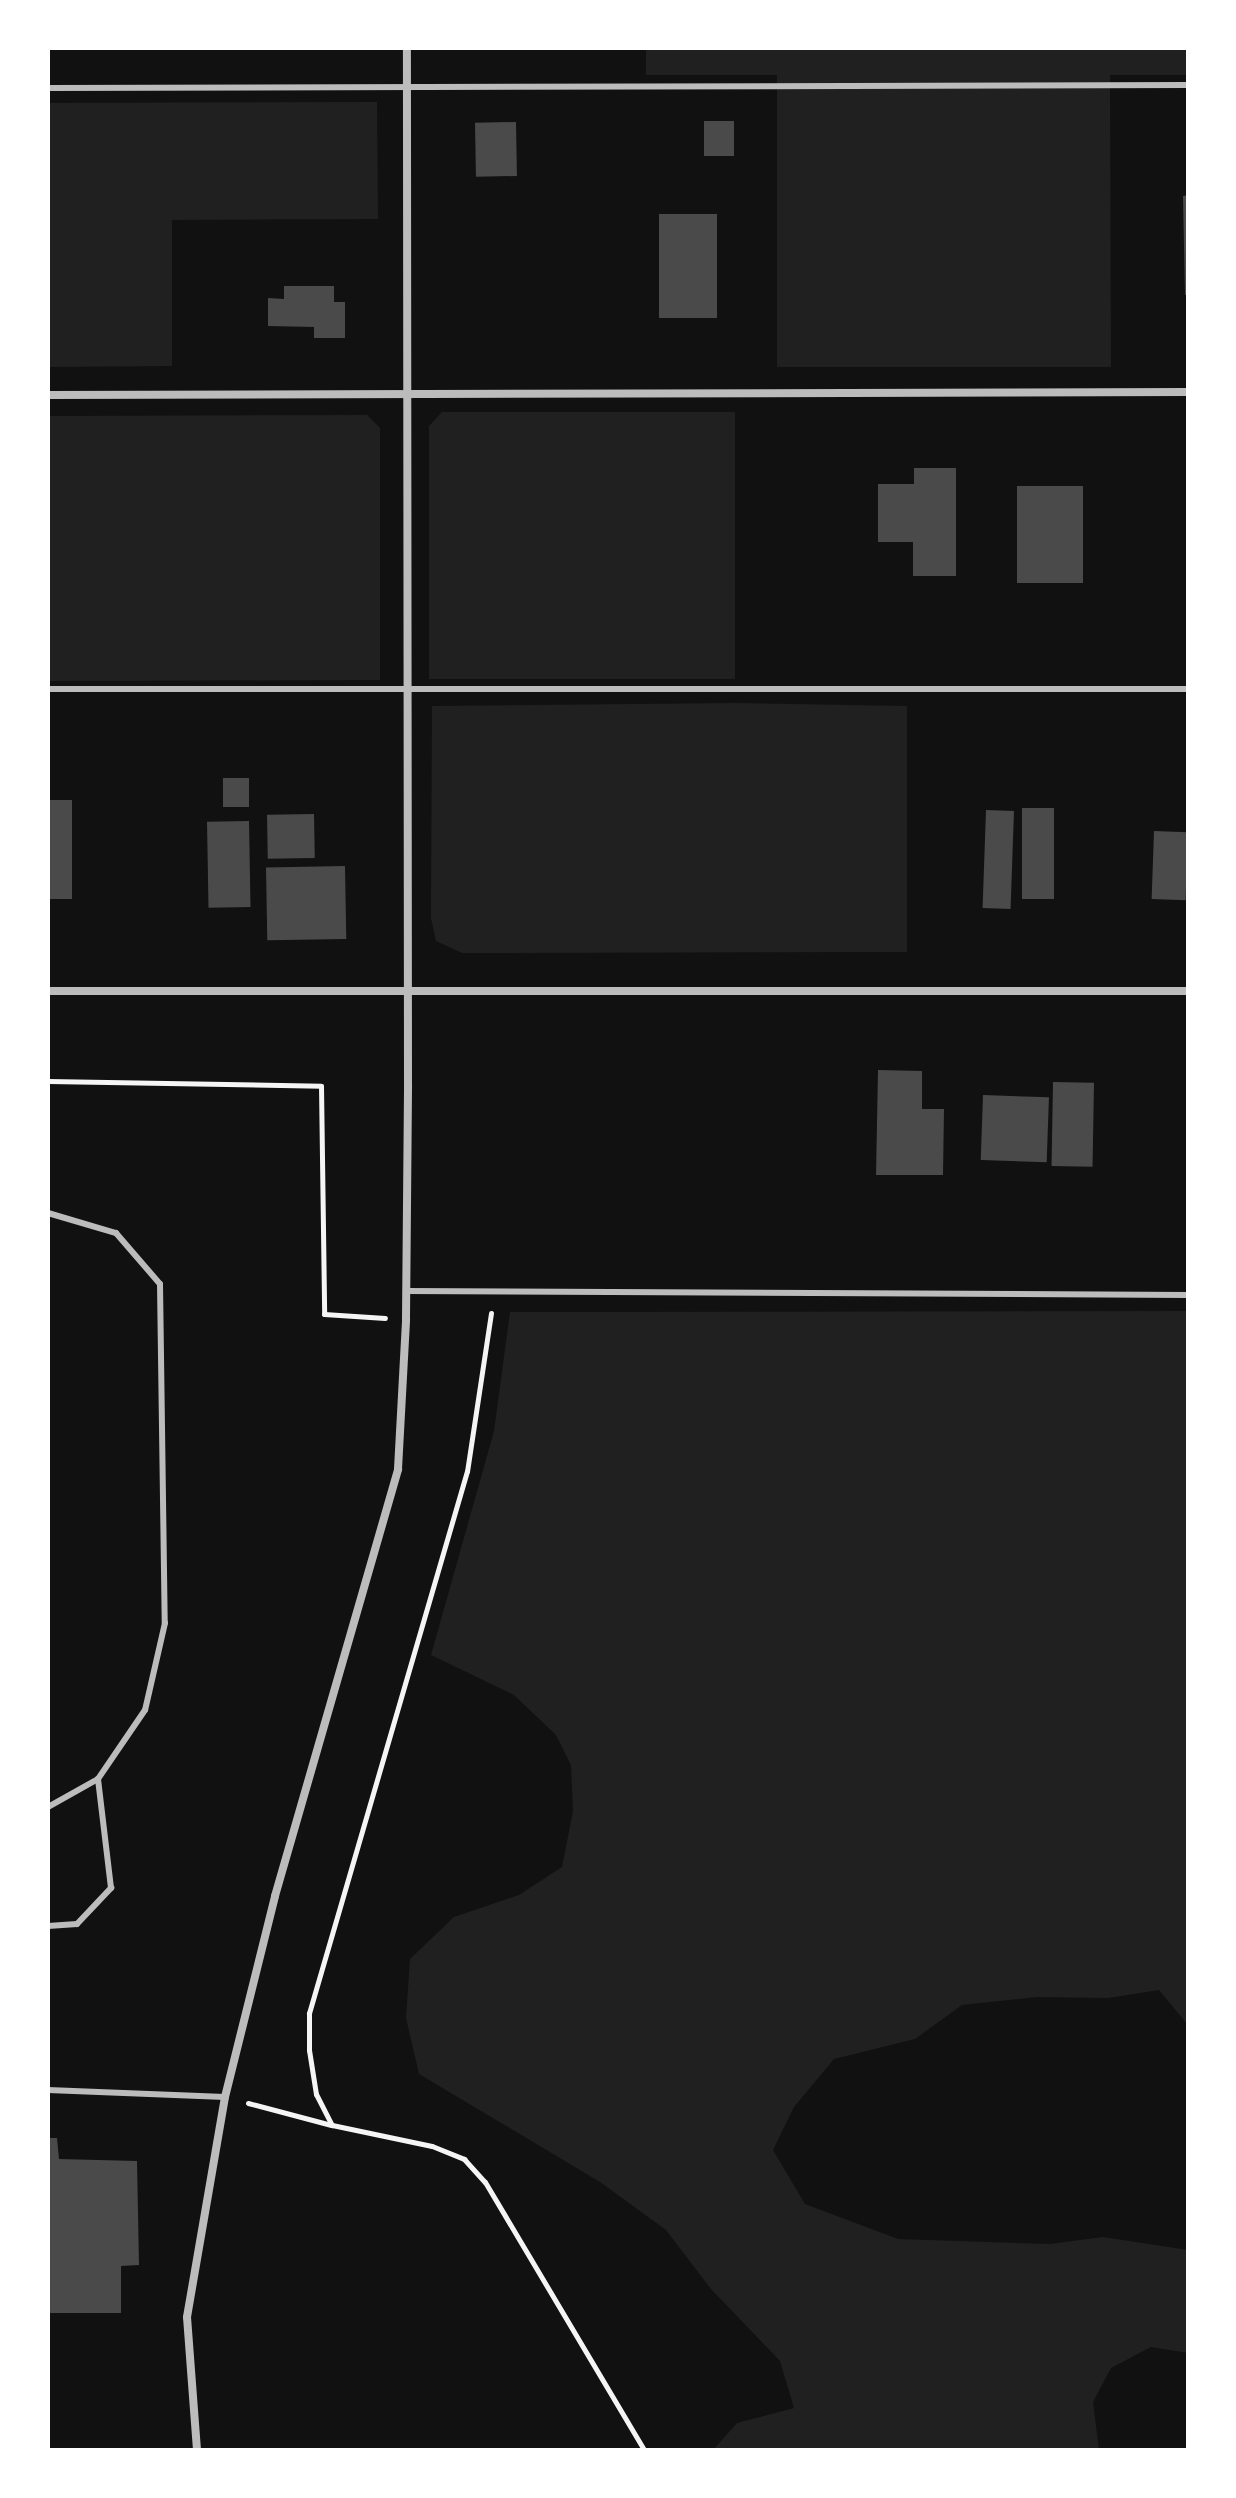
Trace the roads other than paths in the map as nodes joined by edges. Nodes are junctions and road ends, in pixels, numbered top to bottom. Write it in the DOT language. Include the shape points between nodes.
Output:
graph roads {
  1 [pos="407,48"];
  2 [pos="1188,85"];
  3 [pos="407,87"];
  4 [pos="48,88"];
  5 [pos="1188,392"];
  6 [pos="405,394"];
  7 [pos="48,395"];
  8 [pos="404,686"];
  9 [pos="48,689"];
  10 [pos="1188,689"];
  11 [pos="48,991"];
  12 [pos="407,991"];
  13 [pos="1188,991"];
  14 [pos="48,1213"];
  15 [pos="406,1291"];
  16 [pos="1188,1295"];
  17 [pos="98,1779"];
  18 [pos="48,1807"];
  19 [pos="48,1926"];
  20 [pos="48,2090"];
  21 [pos="225,2097"];
  22 [pos="197,2450"];
  1 -- 3 [label="street"];
  2 -- 3 [label="lane"];
  3 -- 4 [label="lane"];
  3 -- 6 [label="street"];
  5 -- 6 [label="street"];
  6 -- 7 [label="street"];
  6 -- 8 [label="street"];
  8 -- 9 [label="lane"];
  8 -- 10 [label="lane"];
  8 -- 12 [label="street"];
  11 -- 12 [label="street"];
  12 -- 13 [label="street"];
  12 -- 15 [label="street"];
  14 -- 17 [label="lane" via="116,1233 160,1284 165,1623 145,1710"];
  15 -- 16 [label="lane"];
  15 -- 21 [label="street" via="398,1469 275,1896"];
  17 -- 18 [label="lane"];
  17 -- 19 [label="lane" via="111,1888 77,1924"];
  20 -- 21 [label="lane"];
  21 -- 22 [label="street" via="187,2317"];
}
